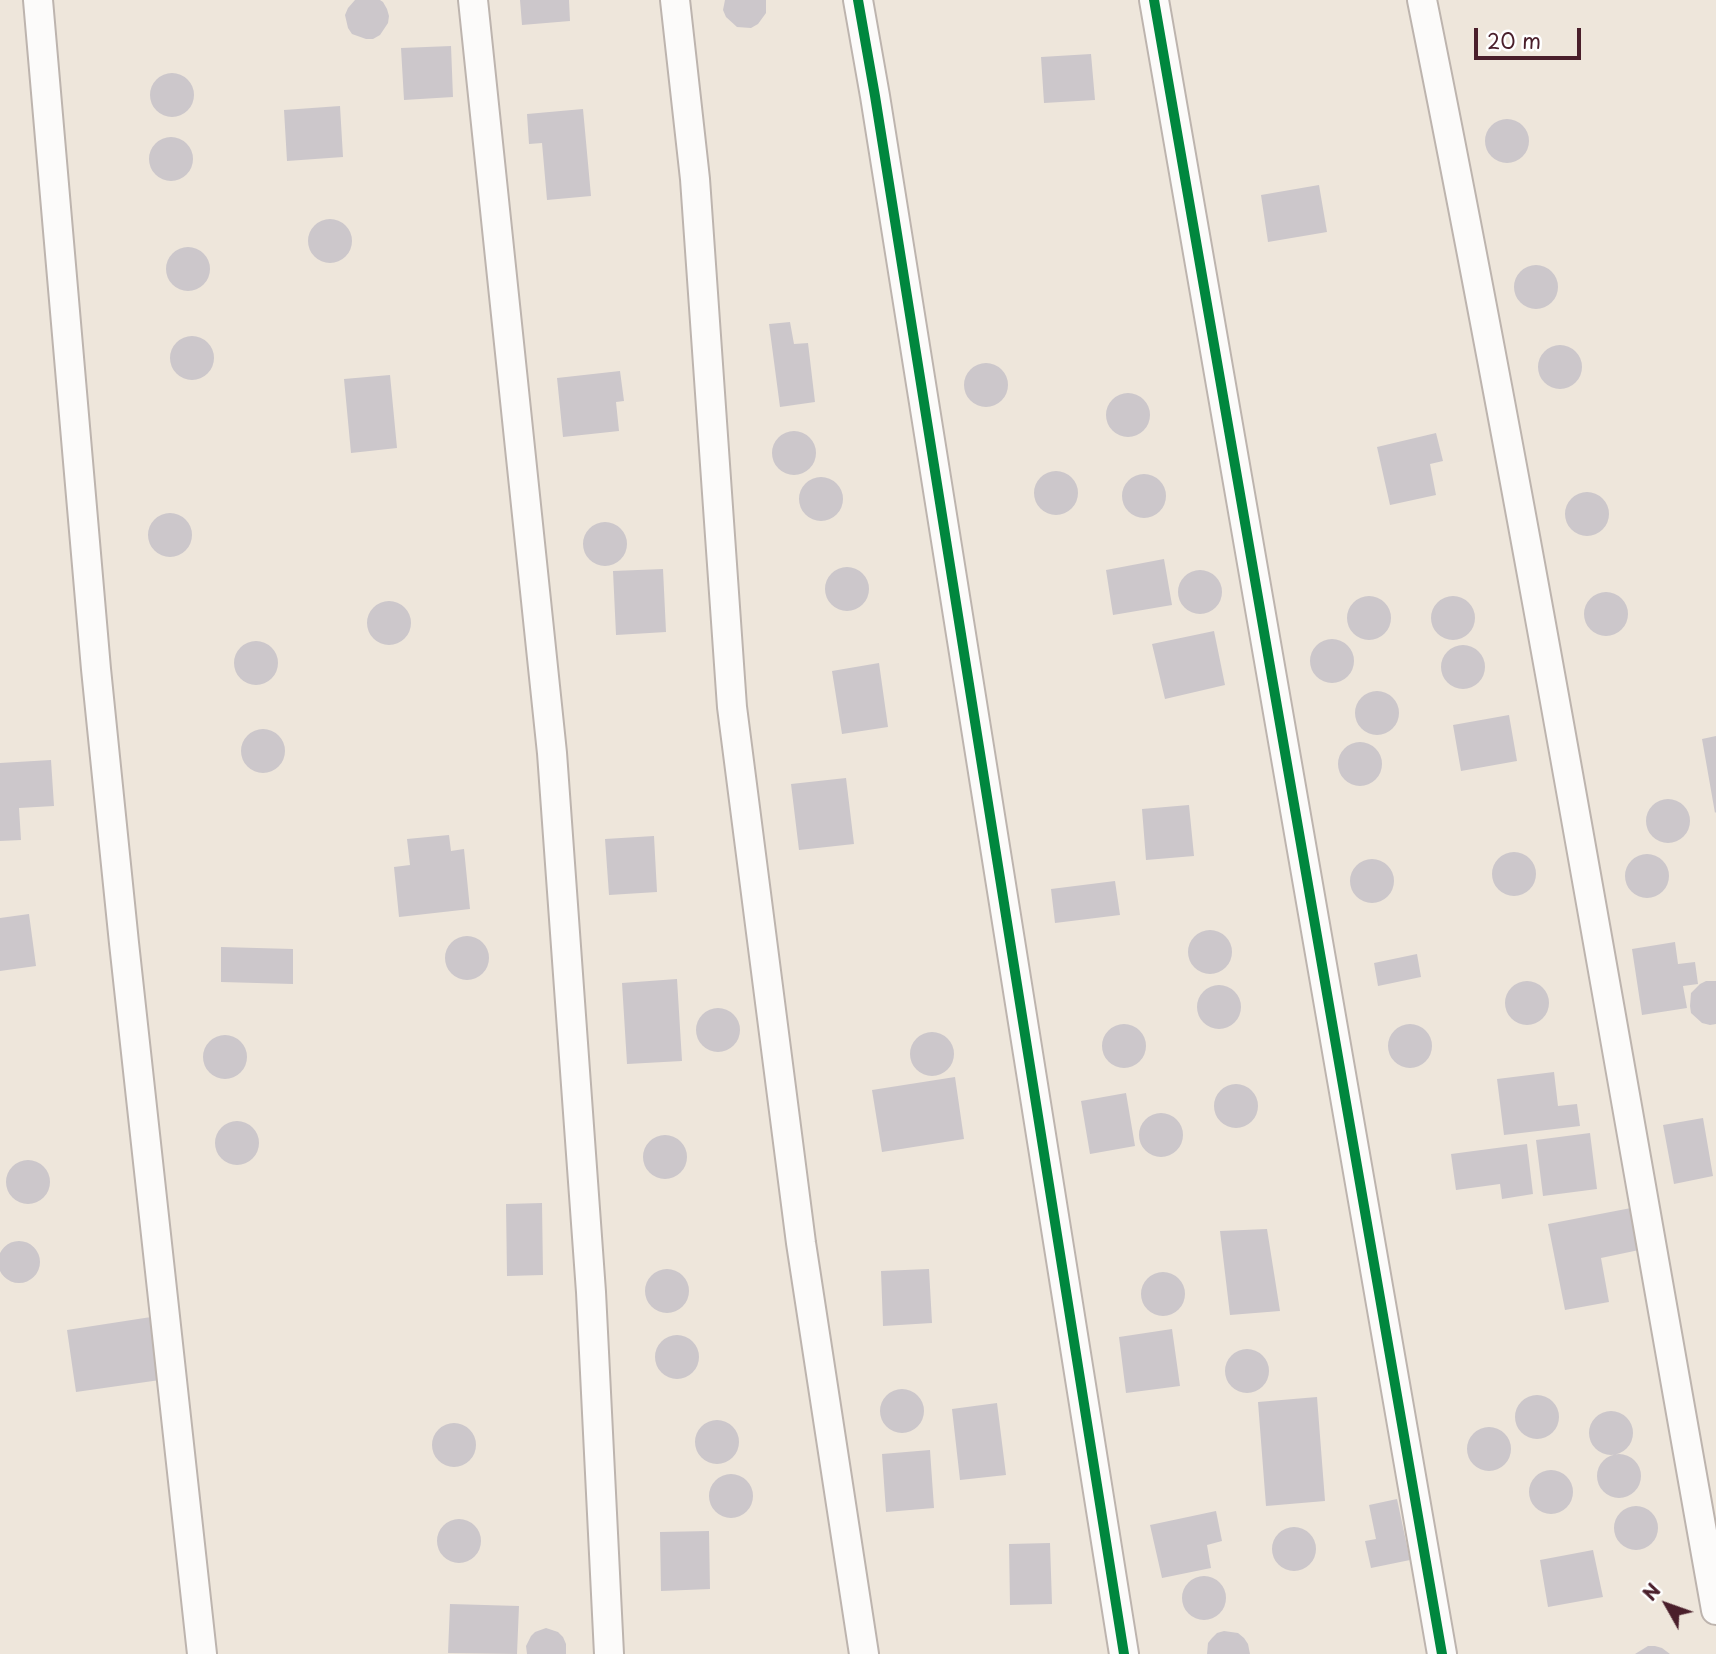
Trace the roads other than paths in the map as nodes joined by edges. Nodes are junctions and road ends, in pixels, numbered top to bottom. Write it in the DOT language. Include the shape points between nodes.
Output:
graph roads {
  1 [pos="38,0"];
  2 [pos="473,0"];
  3 [pos="675,0"];
  4 [pos="858,0"];
  5 [pos="1154,0"];
  6 [pos="1422,0"];
  7 [pos="1716,1610"];
  8 [pos="202,1654"];
  9 [pos="609,1654"];
  10 [pos="864,1654"];
  11 [pos="1124,1654"];
  12 [pos="1442,1654"];
  1 -- 8 [label="street" via="102,724"];
  2 -- 9 [label="street" via="552,753 592,1292"];
  3 -- 10 [label="street" via="695,178 732,707 801,1243"];
  4 -- 11 [label="street"];
  5 -- 12 [label="street"];
  6 -- 7 [label="street" via="1505,432"];
}
